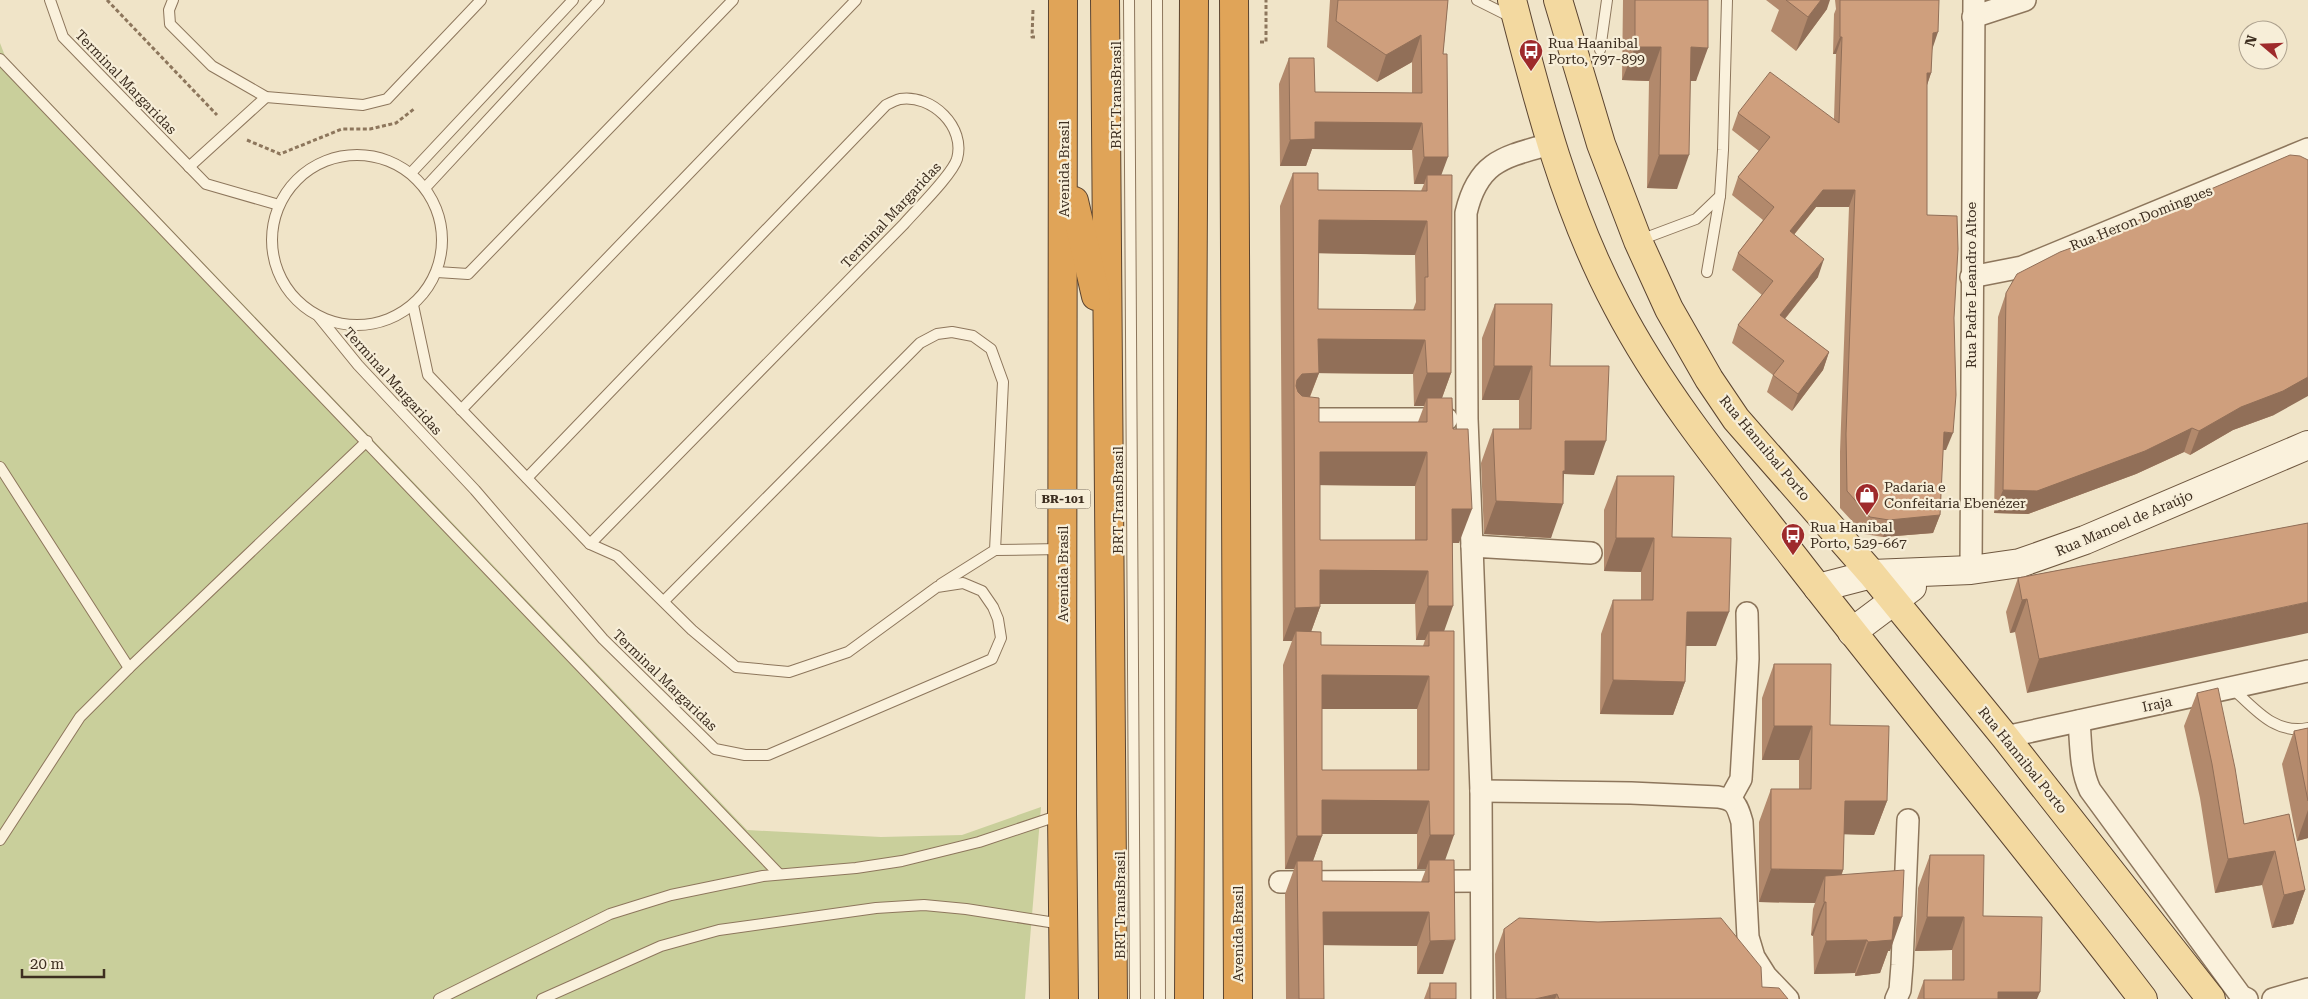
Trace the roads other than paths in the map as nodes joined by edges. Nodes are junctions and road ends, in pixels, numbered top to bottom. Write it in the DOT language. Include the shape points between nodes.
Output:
graph roads {
  1 [pos="50,0"];
  2 [pos="173,0"];
  3 [pos="481,0"];
  4 [pos="572,0"];
  5 [pos="600,0"];
  6 [pos="733,0"];
  7 [pos="856,0"];
  8 [pos="1063,0"];
  9 [pos="1105,0"];
  10 [pos="1129,0"];
  11 [pos="1157,0"];
  12 [pos="1194,0"];
  13 [pos="1234,0"];
  14 [pos="1477,0"];
  15 [pos="1558,0"];
  16 [pos="1607,0"];
  17 [pos="1727,0"];
  18 [pos="2025,0"];
  19 [pos="1974,8"];
  20 [pos="1514,10"];
  21 [pos="1600,50"];
  22 [pos="0,59"];
  23 [pos="266,97"];
  24 [pos="1550,144"];
  25 [pos="2308,149"];
  26 [pos="1064,156"];
  27 [pos="189,167"];
  28 [pos="411,173"];
  29 [pos="425,188"];
  30 [pos="1720,196"];
  31 [pos="280,205"];
  32 [pos="1638,241"];
  33 [pos="437,272"];
  34 [pos="1707,272"];
  35 [pos="1971,277"];
  36 [pos="413,305"];
  37 [pos="319,317"];
  38 [pos="1108,346"];
  39 [pos="461,410"];
  40 [pos="1296,419"];
  41 [pos="1467,419"];
  42 [pos="367,441"];
  43 [pos="2308,445"];
  44 [pos="0,467"];
  45 [pos="527,478"];
  46 [pos="590,544"];
  47 [pos="1472,546"];
  48 [pos="1063,548"];
  49 [pos="995,550"];
  50 [pos="1591,553"];
  51 [pos="1971,570"];
  52 [pos="1932,573"];
  53 [pos="1872,574"];
  54 [pos="937,587"];
  55 [pos="1818,588"];
  56 [pos="664,601"];
  57 [pos="1892,601"];
  58 [pos="1747,613"];
  59 [pos="1852,632"];
  60 [pos="129,668"];
  61 [pos="2308,671"];
  62 [pos="2231,688"];
  63 [pos="2079,721"];
  64 [pos="2308,728"];
  65 [pos="2005,737"];
  66 [pos="1481,791"];
  67 [pos="1730,799"];
  68 [pos="1062,814"];
  69 [pos="1908,820"];
  70 [pos="0,840"];
  71 [pos="779,874"];
  72 [pos="1481,881"];
  73 [pos="1280,882"];
  74 [pos="1064,924"];
  75 [pos="2308,989"];
  76 [pos="439,999"];
  77 [pos="542,999"];
  78 [pos="1064,999"];
  79 [pos="1113,999"];
  80 [pos="1135,999"];
  81 [pos="1160,999"];
  82 [pos="1189,999"];
  83 [pos="1238,999"];
  84 [pos="1482,999"];
  85 [pos="1788,999"];
  86 [pos="1896,999"];
  87 [pos="2143,999"];
  88 [pos="2211,999"];
  89 [pos="2247,999"];
  90 [pos="2273,999"];
  1 -- 27 [label="lane, Terminal Margaridas" via="63,37"];
  2 -- 23 [label="lane" via="169,10 170,24 212,66"];
  3 -- 23 [label="lane" via="387,99 364,104"];
  4 -- 28 [label="lane"];
  5 -- 29 [label="lane"];
  6 -- 33 [label="lane" via="468,274"];
  7 -- 39 [label="lane"];
  8 -- 26 [label="highway, Avenida Brasil / BR-101"];
  9 -- 38 [label="highway, BR-101"];
  10 -- 80 [label="lane, BRT TransBrasil"];
  11 -- 81 [label="lane"];
  12 -- 82 [label="highway"];
  13 -- 83 [label="highway, Avenida Brasil"];
  14 -- 20 [label="lane"];
  15 -- 32 [label="main road, Rua Hannibal Porto" via="1601,144"];
  16 -- 21 [label="lane"];
  17 -- 30 [label="lane"];
  18 -- 19 [label="street"];
  19 -- 35 [label="street, Rua Padre Leandro Altoe"];
  20 -- 24 [label="main road"];
  22 -- 42 [label="lane"];
  23 -- 27 [label="lane"];
  24 -- 41 [label="street" via="1498,162 1460,197 1466,213"];
  24 -- 55 [label="main road" via="1587,245 1652,367 1751,503"];
  25 -- 35 [label="street, Rua Heron Domingues" via="2022,267"];
  26 -- 38 [label="highway"];
  26 -- 48 [label="highway, Avenida Brasil / BR-101"];
  27 -- 31 [label="lane, Terminal Margaridas" via="206,184"];
  28 -- 29 [label="lane, Terminal Margaridas"];
  28 -- 31 [label="lane, Terminal Margaridas" via="389,160 364,154 338,157 314,166 300,177"];
  29 -- 33 [label="lane, Terminal Margaridas" via="439,213 443,242"];
  30 -- 32 [label="lane" via="1696,219"];
  30 -- 34 [label="lane"];
  31 -- 37 [label="lane, Terminal Margaridas" via="273,230 273,256 282,281 298,302"];
  32 -- 53 [label="main road, Rua Hannibal Porto" via="1669,309 1736,419"];
  33 -- 36 [label="lane, Terminal Margaridas"];
  35 -- 51 [label="street, Rua Padre Leandro Altoe"];
  36 -- 37 [label="lane, Terminal Margaridas" via="392,319 368,326 342,325"];
  36 -- 39 [label="lane, Terminal Margaridas" via="428,375"];
  37 -- 54 [label="lane, Terminal Margaridas" via="358,365 475,490 602,639 715,749 745,755 768,754 992,659 1001,638 1000,628 993,606 982,591 963,583"];
  38 -- 79 [label="highway, BR-101"];
  39 -- 45 [label="lane, Terminal Margaridas"];
  40 -- 41 [label="street"];
  41 -- 47 [label="street"];
  42 -- 60 [label="lane"];
  42 -- 71 [label="lane"];
  43 -- 51 [label="street, Rua Manoel de Araújo" via="2052,553 2020,563"];
  44 -- 60 [label="lane"];
  45 -- 46 [label="lane, Terminal Margaridas"];
  45 -- 46 [label="lane, Terminal Margaridas" via="886,105 900,99 913,100 945,115 959,141 957,159 950,173 904,224"];
  46 -- 56 [label="lane, Terminal Margaridas" via="617,556"];
  47 -- 50 [label="street"];
  47 -- 66 [label="street" via="1466,652"];
  48 -- 49 [label="lane"];
  48 -- 68 [label="highway, Avenida Brasil / BR-101"];
  49 -- 54 [label="lane, Terminal Margaridas"];
  49 -- 56 [label="lane" via="1003,382 991,349 985,344 973,336 952,332 937,334 920,343"];
  51 -- 52 [label="street, Rua Manoel de Araújo"];
  52 -- 53 [label="street, Rua Manoel de Araújo"];
  52 -- 57 [label="street"];
  53 -- 55 [label="street, Rua Manoel de Araújo"];
  53 -- 57 [label="main road, Rua Hannibal Porto"];
  54 -- 56 [label="lane, Terminal Margaridas" via="848,652 789,672 736,667"];
  55 -- 59 [label="main road"];
  57 -- 59 [label="street"];
  57 -- 65 [label="main road, Rua Hannibal Porto"];
  58 -- 67 [label="street" via="1742,769 1741,779"];
  59 -- 87 [label="main road"];
  60 -- 70 [label="lane" via="80,718"];
  61 -- 62 [label="street, Iraja"];
  62 -- 63 [label="street, Iraja"];
  62 -- 64 [label="lane" via="2269,722 2296,731"];
  63 -- 65 [label="street, Iraja"];
  63 -- 89 [label="street" via="2082,762 2090,790 2241,996"];
  65 -- 88 [label="main road, Rua Hannibal Porto"];
  66 -- 67 [label="street" via="1631,793"];
  66 -- 72 [label="street"];
  67 -- 85 [label="street" via="1738,806 1742,822 1748,937 1754,957 1766,976"];
  68 -- 71 [label="lane" via="979,842 902,861"];
  68 -- 74 [label="highway, Avenida Brasil / BR-101"];
  69 -- 86 [label="street" via="1902,966"];
  71 -- 76 [label="lane" via="671,895 610,914"];
  72 -- 73 [label="street"];
  72 -- 84 [label="street"];
  74 -- 77 [label="lane" via="924,905 876,908 719,930 661,946"];
  74 -- 78 [label="highway, Avenida Brasil / BR-101"];
  75 -- 90 [label="street"];
}
